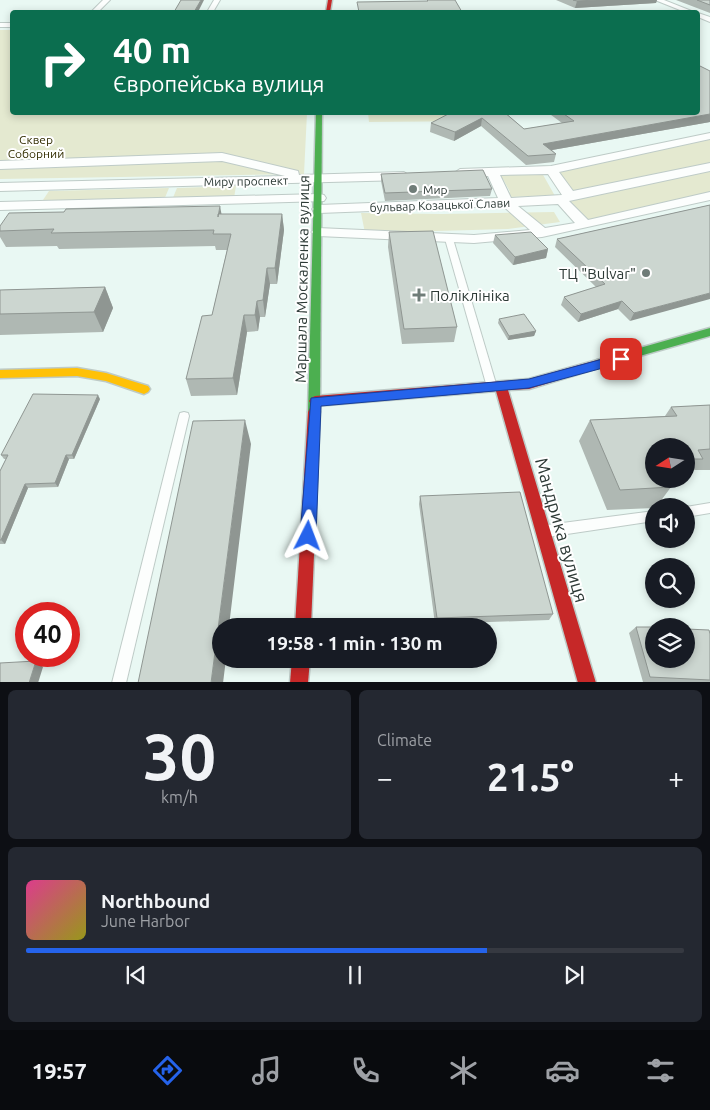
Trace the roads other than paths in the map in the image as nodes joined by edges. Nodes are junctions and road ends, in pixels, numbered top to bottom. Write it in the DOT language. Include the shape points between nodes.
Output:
graph roads {
  1 [pos="107,0"];
  2 [pos="658,0"];
  3 [pos="96,10"];
  4 [pos="685,10"];
  5 [pos="319,115"];
  6 [pos="710,136"];
  7 [pos="0,165"];
  8 [pos="710,166"];
  9 [pos="551,170"];
  10 [pos="492,172"];
  11 [pos="444,174"];
  12 [pos="415,175"];
  13 [pos="319,179"];
  14 [pos="0,187"];
  15 [pos="710,196"];
  16 [pos="566,198"];
  17 [pos="507,203"];
  18 [pos="319,204"];
  19 [pos="0,206"];
  20 [pos="585,226"];
  21 [pos="318,232"];
  22 [pos="542,233"];
  23 [pos="449,239"];
  24 [pos="710,332"];
  25 [pos="4,374"];
  26 [pos="0,387"];
  27 [pos="496,387"];
  28 [pos="144,389"];
  29 [pos="315,401"];
  30 [pos="184,416"];
  31 [pos="710,508"];
  32 [pos="695,510"];
  33 [pos="645,517"];
  34 [pos="544,531"];
  35 [pos="303,618"];
  36 [pos="300,668"];
  37 [pos="119,682"];
  38 [pos="299,682"];
  39 [pos="587,682"];
  1 -- 3 [label="street"];
  2 -- 4 [label="street"];
  5 -- 13 [label="street, Маршала Москаленка вулиця"];
  6 -- 9 [label="street"];
  7 -- 13 [label="street, Миру проспект" via="222,157"];
  8 -- 16 [label="street, бульвар Козацької Слави"];
  9 -- 10 [label="street"];
  9 -- 16 [label="street"];
  10 -- 11 [label="street"];
  10 -- 17 [label="street"];
  12 -- 13 [label="street"];
  13 -- 14 [label="street, Миру проспект"];
  13 -- 18 [label="street, Маршала Москаленка вулиця"];
  15 -- 20 [label="street"];
  16 -- 17 [label="street, бульвар Козацької Слави"];
  16 -- 20 [label="street"];
  17 -- 18 [label="street, бульвар Козацької Слави"];
  17 -- 22 [label="street"];
  18 -- 19 [label="street, Миру проспект"];
  18 -- 21 [label="street, Маршала Москаленка вулиця"];
  20 -- 22 [label="street"];
  21 -- 23 [label="street"];
  21 -- 29 [label="street, Маршала Москаленка вулиця"];
  22 -- 23 [label="street"];
  23 -- 27 [label="lane"];
  24 -- 27 [label="street" via="553,378"];
  25 -- 26 [label="lane"];
  25 -- 28 [label="street" via="77,372"];
  27 -- 29 [label="street"];
  27 -- 34 [label="street, Мандрика вулиця"];
  29 -- 35 [label="street, Маршала Москаленка вулиця"];
  30 -- 37 [label="lane"];
  31 -- 32 [label="lane"];
  33 -- 34 [label="lane"];
  34 -- 39 [label="street, Мандрика вулиця"];
  36 -- 38 [label="street"];
}
